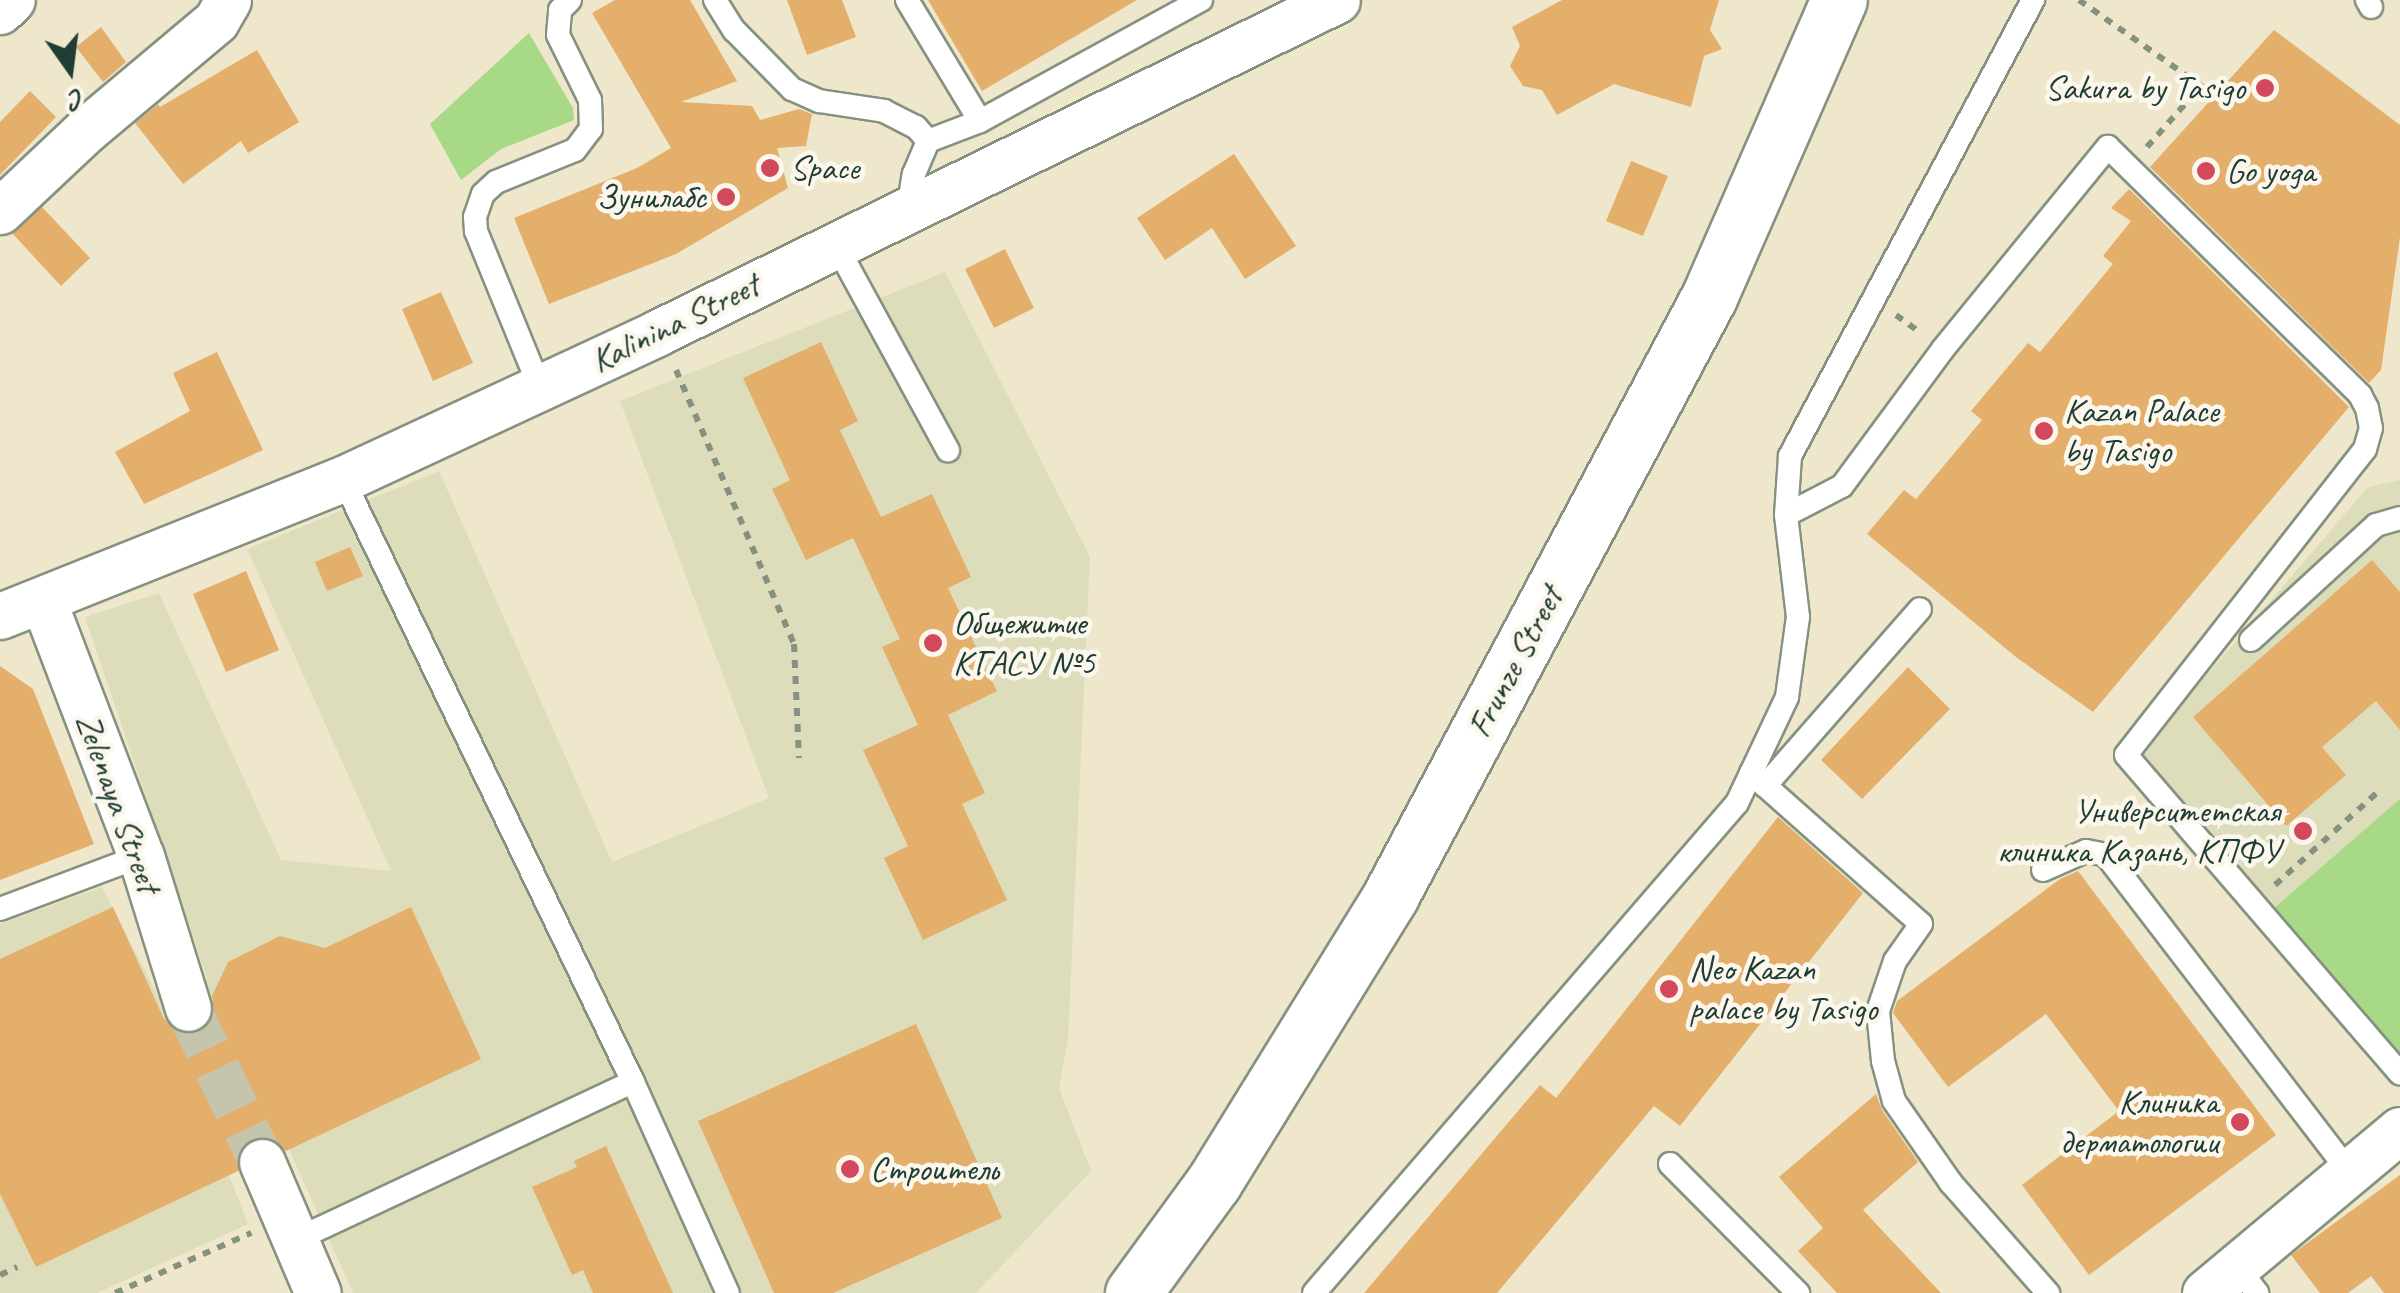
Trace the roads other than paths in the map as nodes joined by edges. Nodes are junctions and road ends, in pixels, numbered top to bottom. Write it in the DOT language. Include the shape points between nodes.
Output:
graph roads {
  1 [pos="12,0"];
  2 [pos="228,0"];
  3 [pos="570,0"];
  4 [pos="714,0"];
  5 [pos="907,0"];
  6 [pos="1201,0"];
  7 [pos="1336,0"];
  8 [pos="1839,0"];
  9 [pos="2033,0"];
  10 [pos="0,11"];
  11 [pos="980,121"];
  12 [pos="928,140"];
  13 [pos="908,210"];
  14 [pos="0,212"];
  15 [pos="836,245"];
  16 [pos="540,388"];
  17 [pos="948,450"];
  18 [pos="342,479"];
  19 [pos="1786,515"];
  20 [pos="2400,518"];
  21 [pos="43,600"];
  22 [pos="1920,609"];
  23 [pos="0,616"];
  24 [pos="2252,640"];
  25 [pos="1758,779"];
  26 [pos="140,856"];
  27 [pos="2042,870"];
  28 [pos="0,909"];
  29 [pos="188,1008"];
  30 [pos="2400,1073"];
  31 [pos="633,1082"];
  32 [pos="2400,1130"];
  33 [pos="262,1162"];
  34 [pos="1670,1164"];
  35 [pos="2348,1172"];
  36 [pos="290,1229"];
  37 [pos="2233,1284"];
  38 [pos="318,1293"];
  39 [pos="728,1293"];
  40 [pos="1133,1293"];
  41 [pos="1314,1293"];
  42 [pos="1798,1293"];
  43 [pos="2048,1293"];
  1 -- 10 [label="street"];
  2 -- 14 [label="street" via="216,21"];
  3 -- 16 [label="lane" via="560,10 558,35 590,100 592,129 575,150 496,182 482,194 475,217"];
  4 -- 12 [label="lane" via="792,89 819,101 884,111"];
  5 -- 11 [label="lane"];
  6 -- 11 [label="lane"];
  7 -- 13 [label="street, Kalinina Street"];
  8 -- 40 [label="main road, Frunze Street" via="1708,298 1391,895 1214,1182"];
  9 -- 19 [label="lane" via="1790,456"];
  11 -- 12 [label="lane"];
  12 -- 13 [label="lane"];
  13 -- 15 [label="street, Kalinina Street"];
  15 -- 16 [label="street, Kalinina Street"];
  15 -- 17 [label="lane"];
  16 -- 18 [label="street, Kalinina Street"];
  18 -- 21 [label="street, Kalinina Street"];
  18 -- 31 [label="lane"];
  19 -- 25 [label="lane" via="1798,617 1787,697"];
  19 -- 30 [label="lane" via="1842,486 1943,349 2108,147 2360,394 2371,428 2365,448 2126,755"];
  20 -- 24 [label="lane" via="2376,525"];
  21 -- 23 [label="street, Kalinina Street"];
  21 -- 26 [label="street, Zelenaya Street"];
  22 -- 25 [label="lane"];
  25 -- 41 [label="lane"];
  25 -- 43 [label="lane" via="1921,924 1894,962 1878,1011 1894,1101 1951,1183"];
  26 -- 28 [label="lane"];
  26 -- 29 [label="street, Zelenaya Street"];
  27 -- 35 [label="lane" via="2086,851 2106,855"];
  31 -- 36 [label="lane"];
  31 -- 39 [label="lane"];
  32 -- 35 [label="street"];
  33 -- 36 [label="street"];
  34 -- 42 [label="lane"];
  35 -- 37 [label="street"];
  36 -- 38 [label="street"];
}
